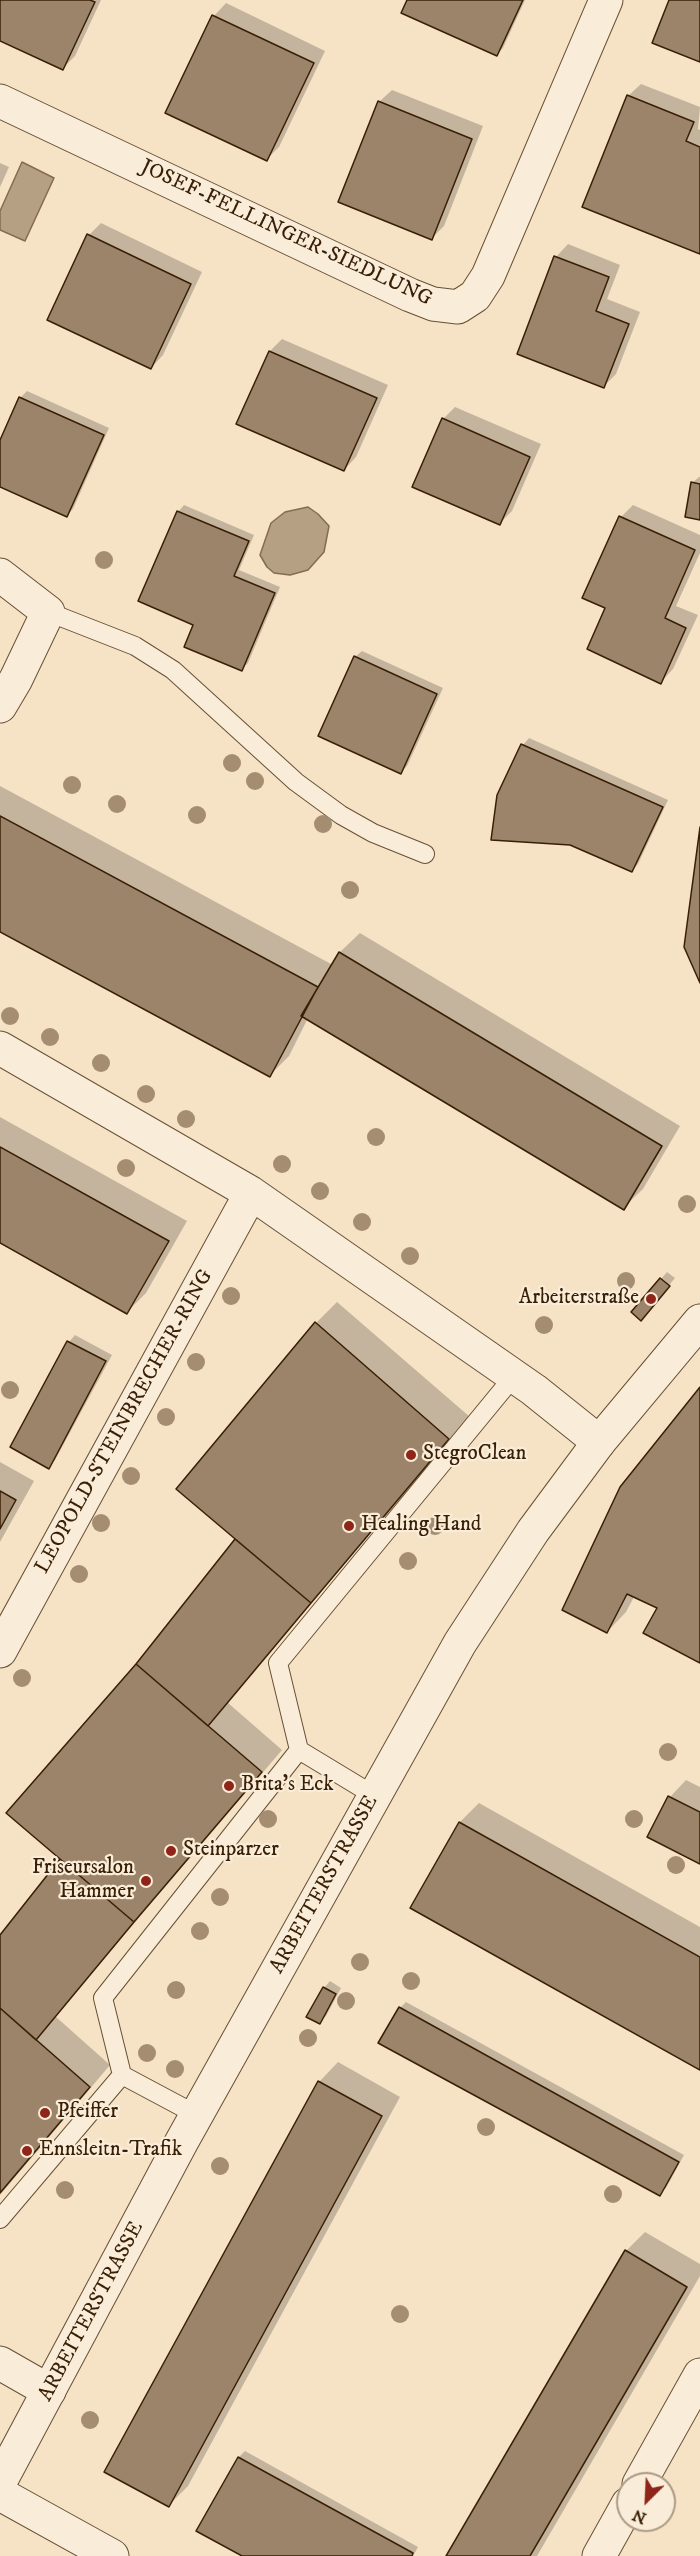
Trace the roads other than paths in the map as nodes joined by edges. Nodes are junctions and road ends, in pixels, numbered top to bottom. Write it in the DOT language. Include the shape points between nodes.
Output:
graph roads {
  1 [pos="606,0"];
  2 [pos="0,101"];
  3 [pos="0,575"];
  4 [pos="48,612"];
  5 [pos="0,706"];
  6 [pos="425,854"];
  7 [pos="0,1048"];
  8 [pos="251,1194"];
  9 [pos="700,1321"];
  10 [pos="514,1376"];
  11 [pos="599,1442"];
  12 [pos="0,1651"];
  13 [pos="298,1749"];
  14 [pos="375,1796"];
  15 [pos="122,2075"];
  16 [pos="197,2115"];
  17 [pos="0,2219"];
  18 [pos="0,2363"];
  19 [pos="700,2375"];
  20 [pos="49,2391"];
  21 [pos="646,2472"];
  22 [pos="0,2482"];
  23 [pos="0,2494"];
  24 [pos="616,2526"];
  25 [pos="112,2556"];
  26 [pos="599,2556"];
  1 -- 2 [label="street, JOSEF-FELLINGER-SIEDLUNG" via="488,276 475,296 458,307 433,304 410,295"];
  3 -- 4 [label="street"];
  4 -- 5 [label="street"];
  4 -- 6 [label="lane" via="135,646 173,670 296,782 373,833"];
  7 -- 8 [label="street"];
  8 -- 10 [label="street"];
  8 -- 12 [label="street, LEOPOLD-STEINBRECHER-RING"];
  9 -- 11 [label="street, ARBEITERSTRASSE"];
  10 -- 11 [label="street"];
  10 -- 13 [label="lane" via="278,1663"];
  11 -- 14 [label="street, ARBEITERSTRASSE" via="533,1531 460,1643"];
  13 -- 14 [label="lane"];
  13 -- 15 [label="lane" via="103,1998"];
  14 -- 16 [label="street, ARBEITERSTRASSE"];
  15 -- 16 [label="lane"];
  15 -- 17 [label="lane"];
  16 -- 20 [label="street, ARBEITERSTRASSE"];
  18 -- 20 [label="street"];
  19 -- 21 [label="street"];
  20 -- 22 [label="street, ARBEITERSTRASSE"];
  23 -- 25 [label="street"];
  24 -- 26 [label="street"];
}
